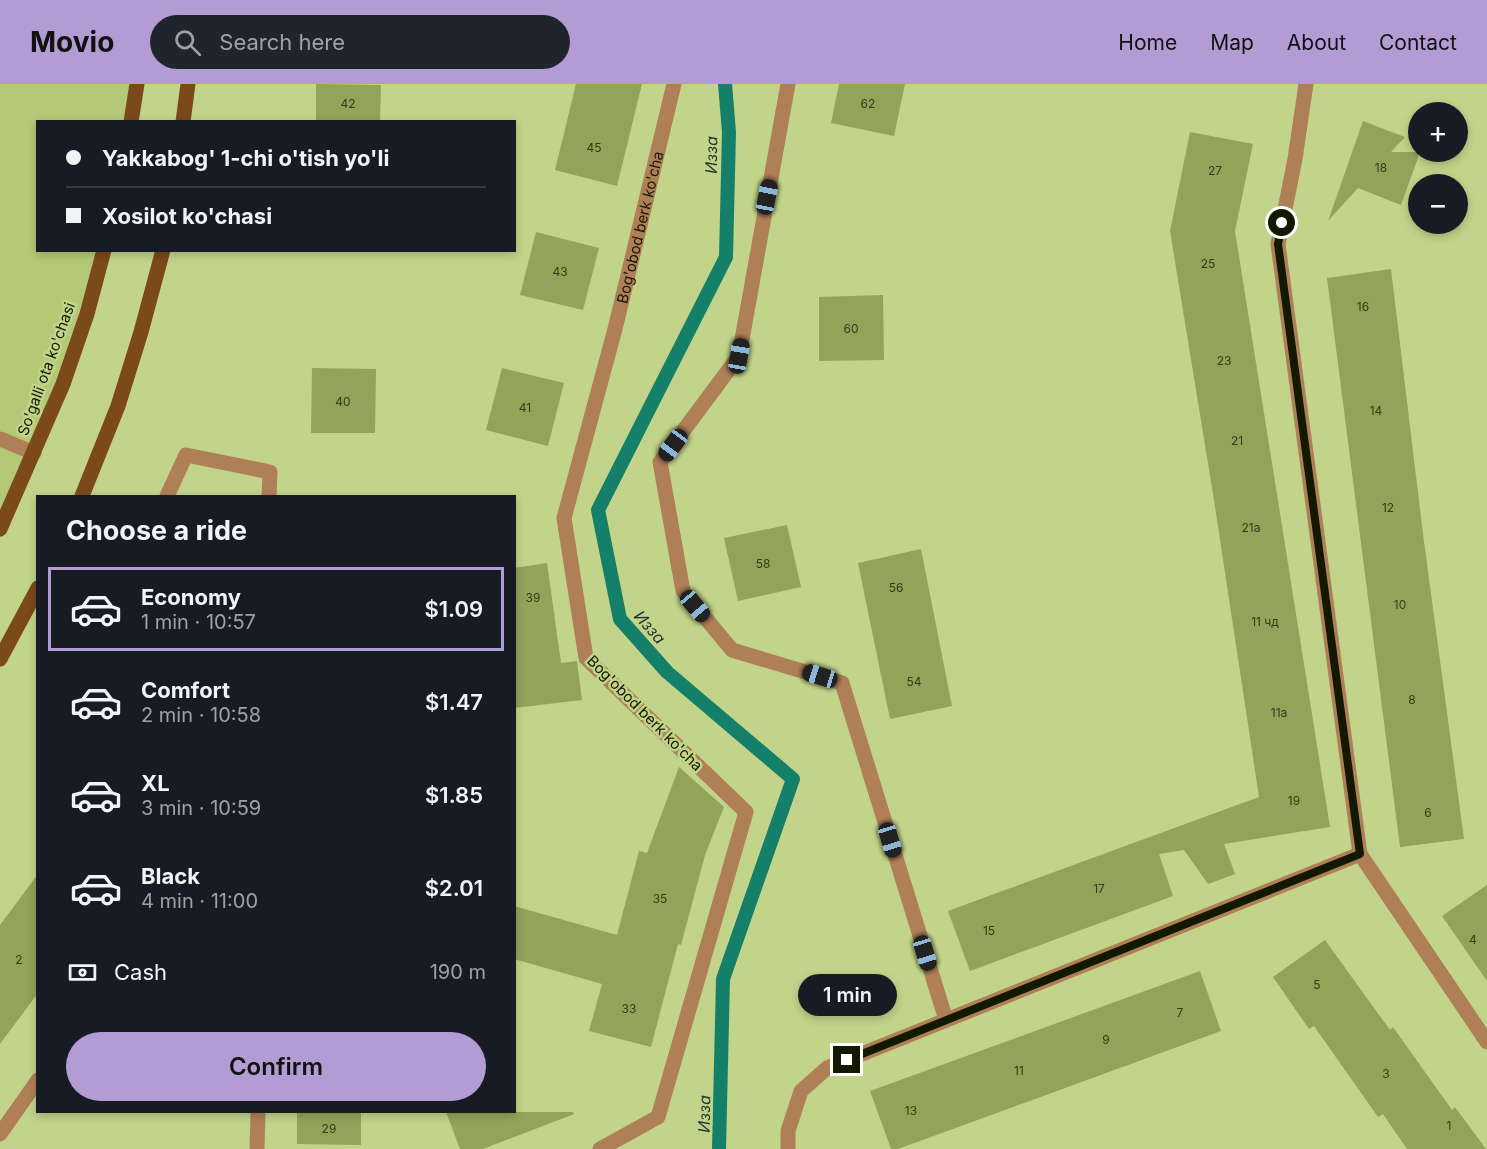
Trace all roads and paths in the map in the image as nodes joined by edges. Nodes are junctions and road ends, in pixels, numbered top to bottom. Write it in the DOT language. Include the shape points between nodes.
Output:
graph roads {
  1 [pos="137,84"];
  2 [pos="188,84"];
  3 [pos="674,84"];
  4 [pos="788,84"];
  5 [pos="1306,84"];
  6 [pos="131,120"];
  7 [pos="183,120"];
  8 [pos="103,252"];
  9 [pos="162,252"];
  10 [pos="0,439"];
  11 [pos="34,453"];
  12 [pos="82,495"];
  13 [pos="167,495"];
  14 [pos="268,495"];
  15 [pos="0,529"];
  16 [pos="36,592"];
  17 [pos="0,659"];
  18 [pos="1360,854"];
  19 [pos="946,1020"];
  20 [pos="1487,1042"];
  21 [pos="36,1083"];
  22 [pos="258,1113"];
  23 [pos="0,1134"];
  24 [pos="257,1149"];
  25 [pos="600,1149"];
  26 [pos="788,1149"];
  1 -- 6 [label="main road"];
  2 -- 7 [label="main road"];
  3 -- 25 [label="street, Bog'obod berk ko'cha" via="615,329 564,518 586,658 746,812 658,1117"];
  4 -- 19 [label="street" via="739,356 660,462 683,591 690,600 732,650 842,683"];
  5 -- 18 [label="street" via="1278,244"];
  8 -- 11 [label="main road, So'galli ota ko'chasi" via="63,384"];
  9 -- 12 [label="main road" via="118,406"];
  10 -- 11 [label="street"];
  11 -- 15 [label="main road, So'galli ota ko'chasi"];
  13 -- 14 [label="street" via="186,455 270,472"];
  16 -- 17 [label="main road"];
  18 -- 19 [label="street"];
  18 -- 20 [label="street"];
  19 -- 26 [label="street" via="827,1068 801,1091 788,1131"];
  21 -- 23 [label="street"];
  22 -- 24 [label="street"];
}
